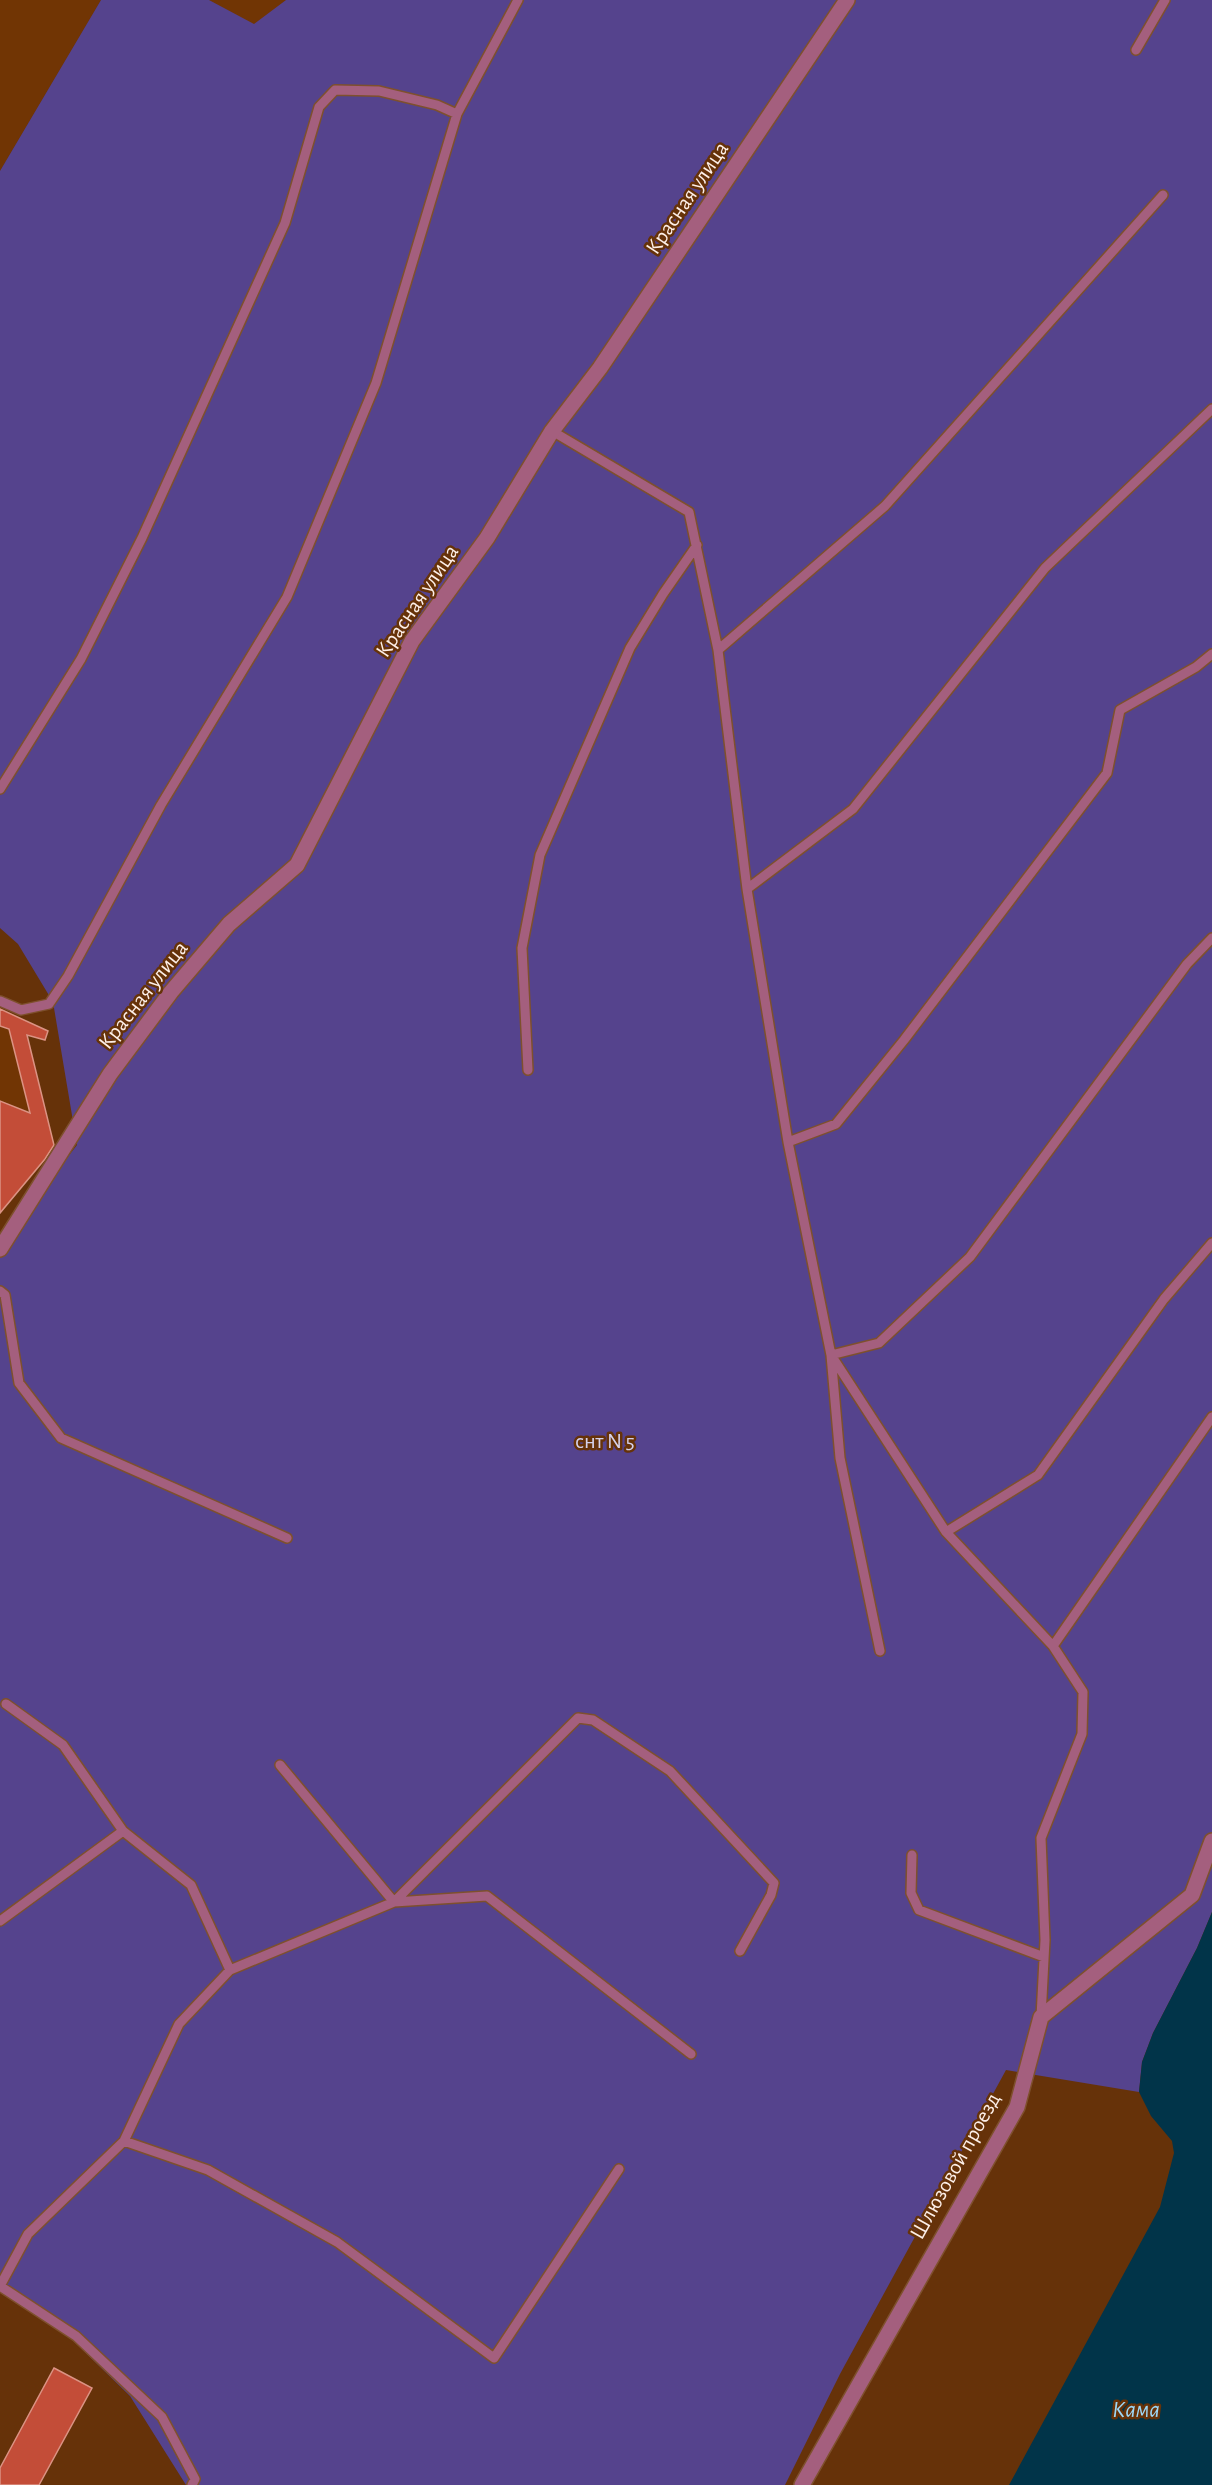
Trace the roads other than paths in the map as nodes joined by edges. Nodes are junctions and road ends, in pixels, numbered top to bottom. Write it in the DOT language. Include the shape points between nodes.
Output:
graph roads {
  1 [pos="518,0"];
  2 [pos="847,0"];
  3 [pos="1165,0"];
  4 [pos="1136,50"];
  5 [pos="457,114"];
  6 [pos="1163,195"];
  7 [pos="1212,409"];
  8 [pos="552,431"];
  9 [pos="697,545"];
  10 [pos="718,650"];
  11 [pos="1212,654"];
  12 [pos="0,789"];
  13 [pos="747,889"];
  14 [pos="1212,938"];
  15 [pos="0,1001"];
  16 [pos="528,1070"];
  17 [pos="788,1142"];
  18 [pos="1212,1243"];
  19 [pos="0,1249"];
  20 [pos="0,1291"];
  21 [pos="831,1355"];
  22 [pos="1212,1417"];
  23 [pos="946,1532"];
  24 [pos="287,1538"];
  25 [pos="1053,1646"];
  26 [pos="879,1651"];
  27 [pos="6,1704"];
  28 [pos="280,1765"];
  29 [pos="123,1831"];
  30 [pos="1212,1841"];
  31 [pos="912,1855"];
  32 [pos="394,1902"];
  33 [pos="0,1920"];
  34 [pos="740,1951"];
  35 [pos="1044,1957"];
  36 [pos="231,1970"];
  37 [pos="1041,2017"];
  38 [pos="691,2054"];
  39 [pos="124,2141"];
  40 [pos="619,2169"];
  41 [pos="192,2485"];
  42 [pos="802,2485"];
  1 -- 5 [label="lane"];
  2 -- 8 [label="street, Красная улица" via="600,368"];
  3 -- 4 [label="lane"];
  5 -- 12 [label="lane" via="379,91 335,90 319,107 285,223 142,538 81,659"];
  5 -- 15 [label="lane" via="376,383 287,597 161,805 49,1004 21,1010"];
  6 -- 10 [label="lane" via="885,506"];
  7 -- 13 [label="lane" via="1045,568 853,809"];
  8 -- 9 [label="lane" via="689,512"];
  8 -- 19 [label="street, Красная улица" via="487,538 412,641 297,865 229,924 171,992 110,1074"];
  9 -- 10 [label="lane"];
  9 -- 16 [label="lane" via="630,648 540,855 522,948"];
  10 -- 13 [label="lane"];
  11 -- 17 [label="lane" via="1120,710 1107,773 904,1040 836,1124"];
  13 -- 17 [label="lane"];
  14 -- 21 [label="lane" via="1187,964 970,1257 879,1343"];
  17 -- 21 [label="lane"];
  18 -- 23 [label="lane" via="1164,1299 1038,1474"];
  20 -- 24 [label="lane" via="5,1294 19,1383 61,1438"];
  21 -- 23 [label="lane"];
  21 -- 26 [label="lane" via="840,1458"];
  22 -- 25 [label="lane"];
  23 -- 25 [label="lane"];
  25 -- 35 [label="lane" via="1083,1692 1082,1734 1041,1838"];
  27 -- 29 [label="lane" via="63,1745"];
  28 -- 32 [label="lane"];
  29 -- 33 [label="lane"];
  29 -- 36 [label="lane" via="191,1885"];
  30 -- 37 [label="street" via="1192,1894"];
  31 -- 35 [label="lane" via="911,1893 919,1910"];
  32 -- 34 [label="lane" via="578,1718 593,1720 670,1771 774,1883"];
  32 -- 36 [label="lane"];
  32 -- 38 [label="lane" via="487,1896"];
  35 -- 37 [label="lane"];
  36 -- 39 [label="lane" via="179,2024"];
  37 -- 42 [label="street, Шлюзовой проезд" via="1017,2107"];
  39 -- 40 [label="lane" via="208,2170 338,2242 494,2358"];
  39 -- 41 [label="lane" via="28,2234 0,2286 76,2336 162,2417 195,2480"];
}
